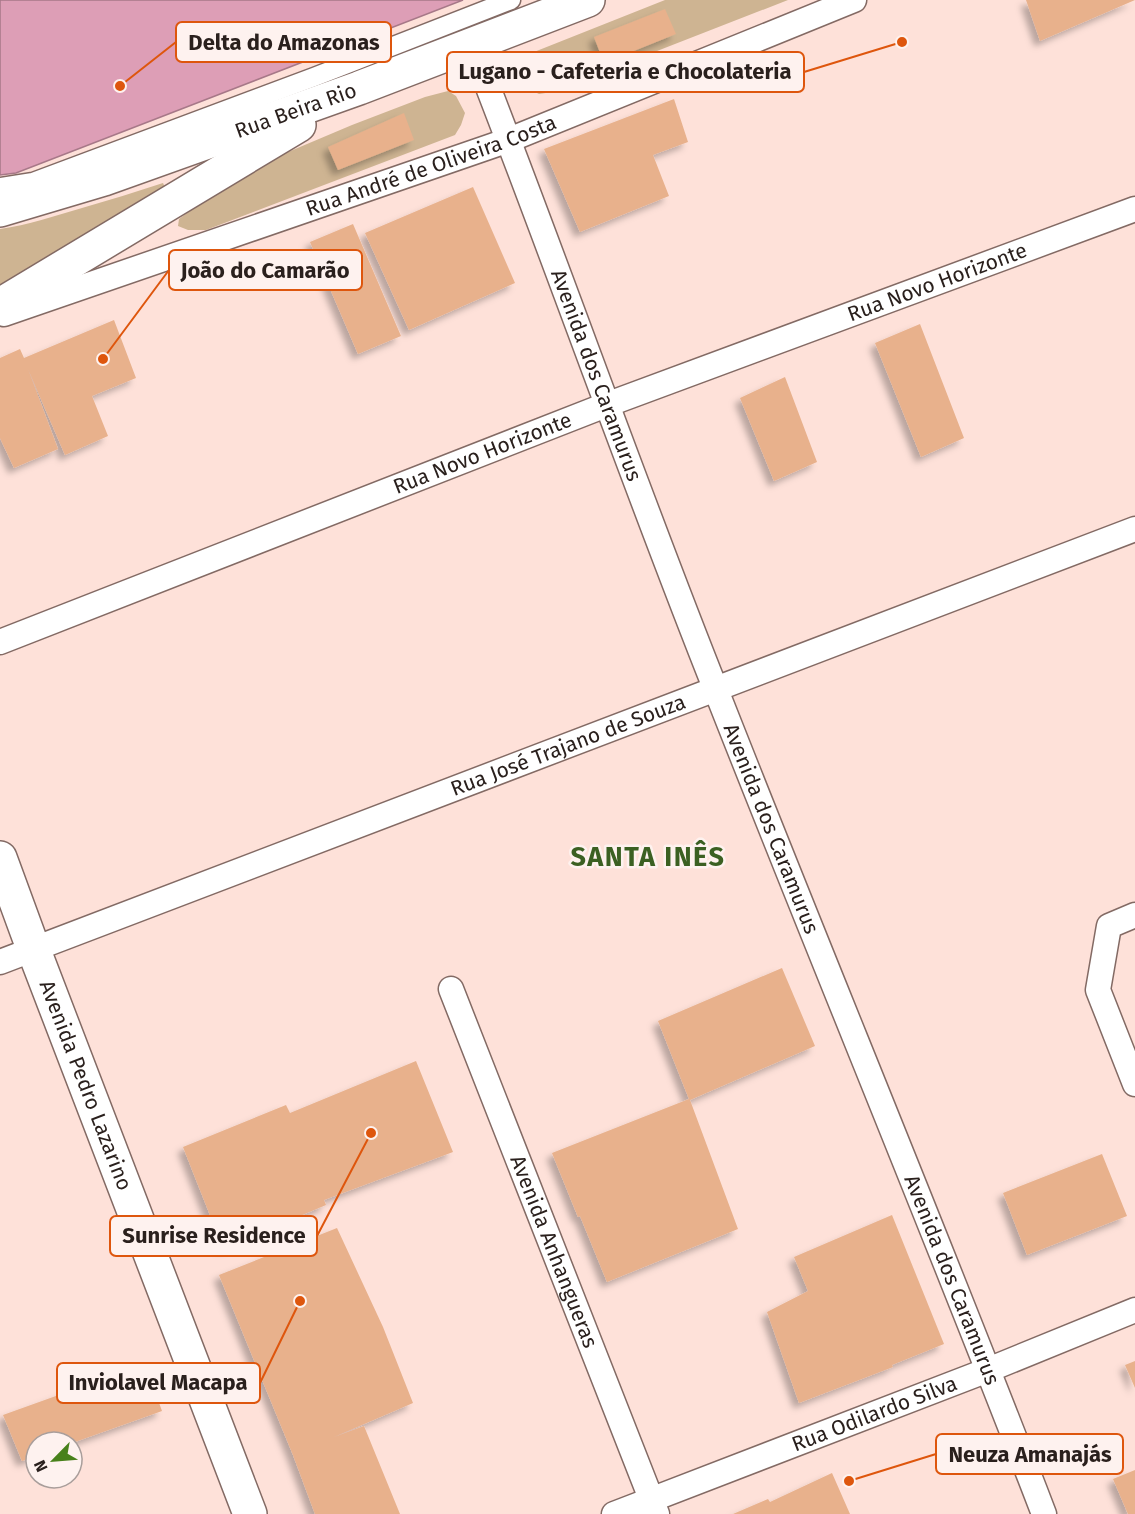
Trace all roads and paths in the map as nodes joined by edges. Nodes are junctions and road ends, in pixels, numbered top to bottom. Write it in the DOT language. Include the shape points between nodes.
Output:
graph roads {
  1 [pos="511,0"];
  2 [pos="588,0"];
  3 [pos="854,0"];
  4 [pos="472,46"];
  5 [pos="359,88"];
  6 [pos="509,140"];
  7 [pos="0,187"];
  8 [pos="1135,208"];
  9 [pos="0,210"];
  10 [pos="0,305"];
  11 [pos="0,316"];
  12 [pos="606,405"];
  13 [pos="1135,529"];
  14 [pos="0,642"];
  15 [pos="715,688"];
  16 [pos="0,858"];
  17 [pos="1135,915"];
  18 [pos="33,948"];
  19 [pos="0,962"];
  20 [pos="451,989"];
  21 [pos="1135,1084"];
  22 [pos="1135,1310"];
  23 [pos="988,1370"];
  24 [pos="654,1507"];
  25 [pos="250,1514"];
  26 [pos="614,1514"];
  27 [pos="1044,1514"];
  1 -- 7 [label="street" via="33,182"];
  2 -- 4 [label="main road, Rua Beira Rio"];
  3 -- 6 [label="street, Rua André de Oliveira Costa"];
  4 -- 5 [label="main road, Rua Beira Rio"];
  4 -- 6 [label="street, Avenida dos Caramurus"];
  5 -- 9 [label="main road, Rua Beira Rio" via="104,179"];
  5 -- 10 [label="main road"];
  6 -- 11 [label="street, Rua André de Oliveira Costa"];
  6 -- 12 [label="street, Avenida dos Caramurus"];
  8 -- 12 [label="street, Rua Novo Horizonte"];
  12 -- 14 [label="street, Rua Novo Horizonte"];
  12 -- 15 [label="street, Avenida dos Caramurus"];
  13 -- 15 [label="street, Rua José Trajano de Souza"];
  15 -- 18 [label="street, Rua José Trajano de Souza"];
  15 -- 23 [label="street, Avenida dos Caramurus"];
  16 -- 18 [label="main road, Avenida Pedro Lazarino"];
  17 -- 21 [label="street" via="1109,926 1098,990"];
  18 -- 19 [label="street, Rua José Trajano de Souza"];
  18 -- 25 [label="main road, Avenida Pedro Lazarino"];
  20 -- 24 [label="street, Avenida Anhangueras"];
  22 -- 23 [label="street, Rua Odilardo Silva"];
  23 -- 24 [label="street, Rua Odilardo Silva"];
  23 -- 27 [label="street, Avenida dos Caramurus"];
  24 -- 26 [label="street, Rua Odilardo Silva"];
}
